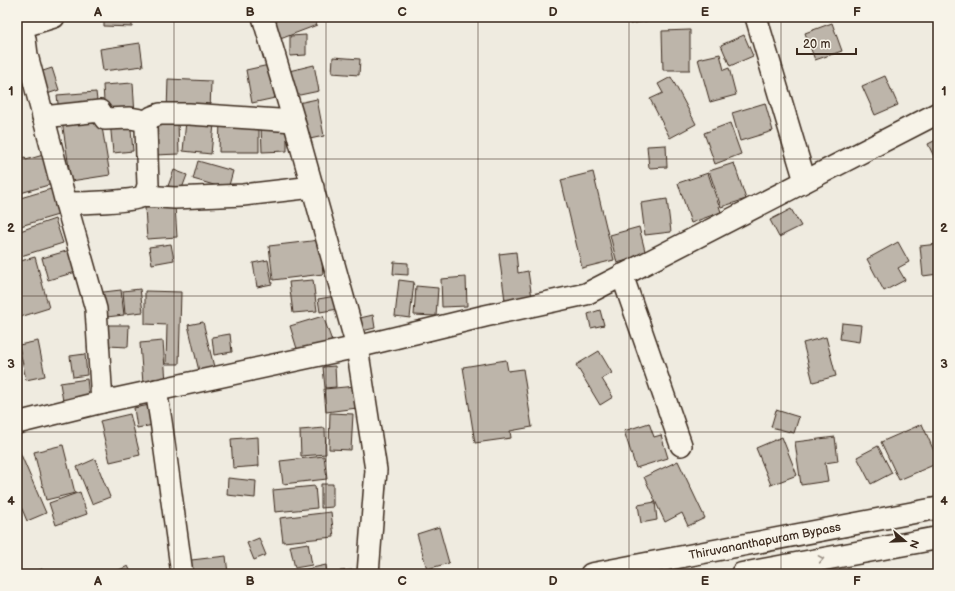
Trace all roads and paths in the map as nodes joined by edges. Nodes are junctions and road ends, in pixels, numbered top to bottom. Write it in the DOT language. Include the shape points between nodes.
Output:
graph roads {
  1 [pos="54,17"];
  2 [pos="263,17"];
  3 [pos="756,17"];
  4 [pos="20,22"];
  5 [pos="938,114"];
  6 [pos="43,117"];
  7 [pos="294,121"];
  8 [pos="147,122"];
  9 [pos="805,182"];
  10 [pos="313,187"];
  11 [pos="143,196"];
  12 [pos="66,203"];
  13 [pos="622,275"];
  14 [pos="357,347"];
  15 [pos="156,390"];
  16 [pos="102,402"];
  17 [pos="17,423"];
  18 [pos="682,445"];
  19 [pos="938,508"];
  20 [pos="938,538"];
  21 [pos="182,574"];
  22 [pos="368,574"];
  23 [pos="591,574"];
  24 [pos="742,574"];
  1 -- 4 [label="street"];
  2 -- 7 [label="street"];
  3 -- 9 [label="street"];
  4 -- 6 [label="street"];
  5 -- 9 [label="street"];
  6 -- 8 [label="street" via="100,111 105,119 130,118"];
  6 -- 12 [label="street"];
  7 -- 8 [label="street" via="160,114"];
  7 -- 10 [label="street"];
  8 -- 11 [label="street" via="148,185"];
  9 -- 13 [label="street"];
  10 -- 11 [label="street" via="190,198"];
  10 -- 14 [label="street"];
  11 -- 12 [label="street" via="138,199"];
  12 -- 16 [label="street" via="96,309"];
  13 -- 14 [label="street" via="586,294"];
  13 -- 18 [label="street"];
  14 -- 15 [label="street"];
  14 -- 22 [label="street" via="376,470"];
  15 -- 16 [label="street"];
  15 -- 21 [label="street"];
  16 -- 17 [label="street"];
  19 -- 23 [label="street, Thiruvananthapuram Bypass"];
  24 -- 20 [label="highway, one-way"];
}
